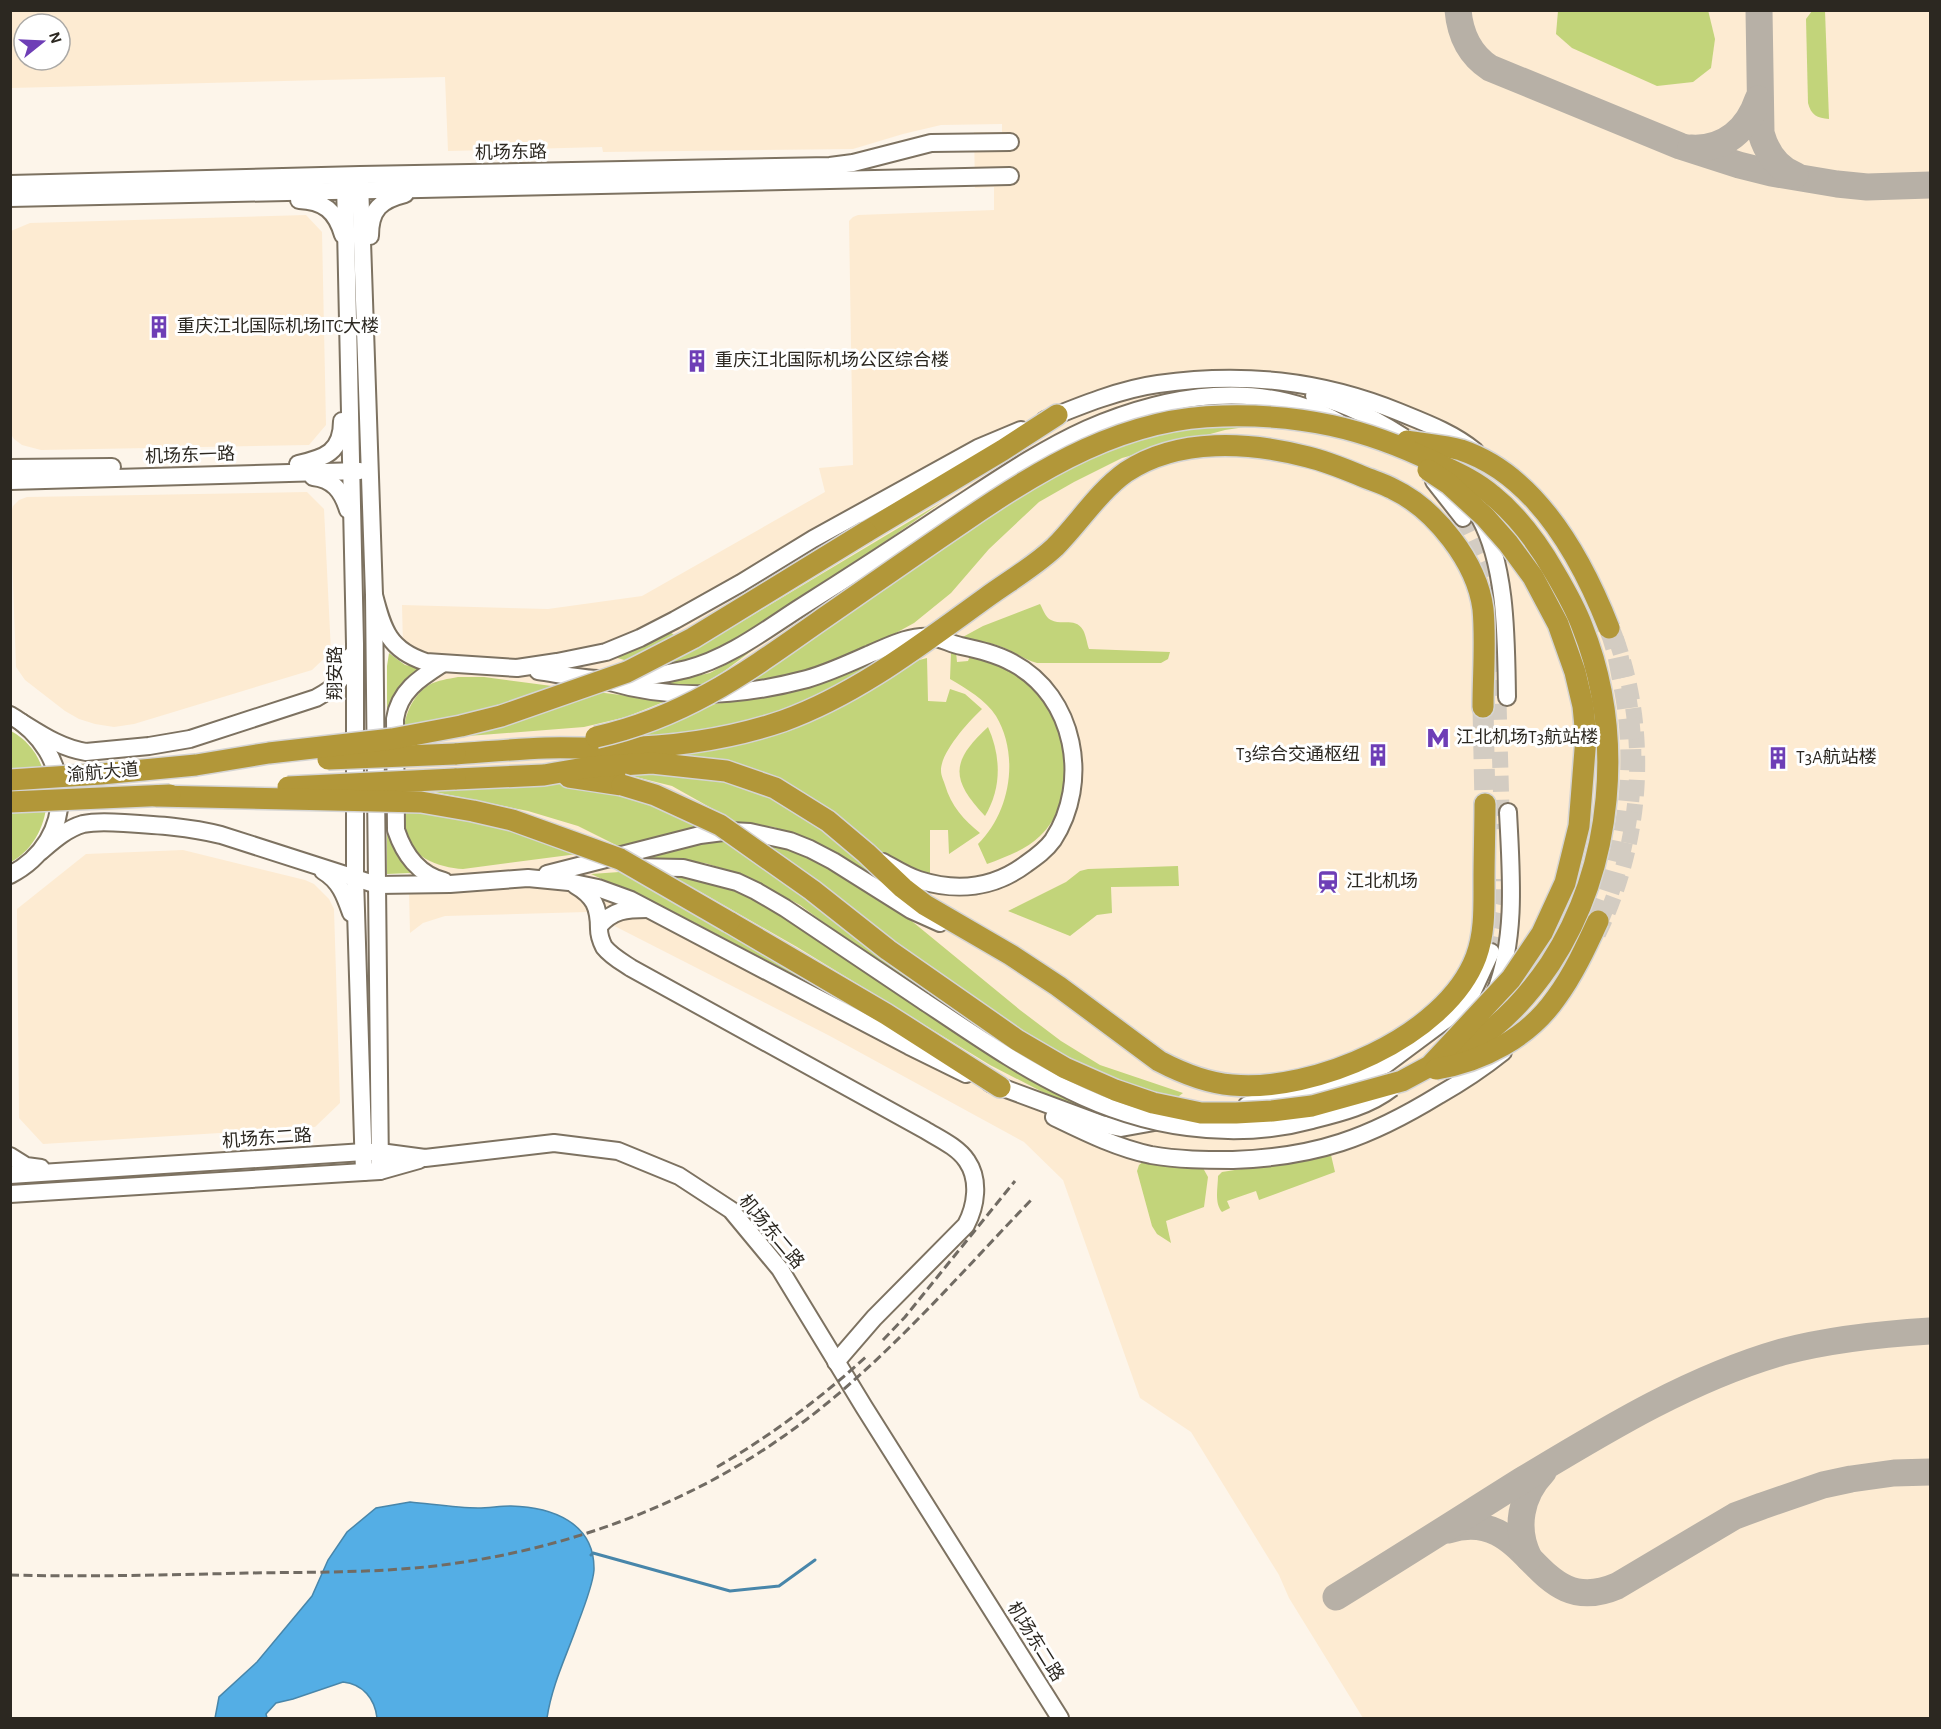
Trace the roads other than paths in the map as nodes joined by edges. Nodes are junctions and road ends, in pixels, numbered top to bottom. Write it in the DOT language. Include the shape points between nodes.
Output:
graph roads {
  1 [pos="1010,142"];
  2 [pos="10,176"];
  3 [pos="1010,176"];
  4 [pos="58,183"];
  5 [pos="353,183"];
  6 [pos="10,184"];
  7 [pos="427,189"];
  8 [pos="251,194"];
  9 [pos="10,198"];
  10 [pos="39,198"];
  11 [pos="10,207"];
  12 [pos="346,251"];
  13 [pos="364,296"];
  14 [pos="349,370"];
  15 [pos="1331,400"];
  16 [pos="1065,412"];
  17 [pos="1350,429"];
  18 [pos="1380,439"];
  19 [pos="10,460"];
  20 [pos="298,464"];
  21 [pos="46,467"];
  22 [pos="351,467"];
  23 [pos="371,467"];
  24 [pos="10,468"];
  25 [pos="255,474"];
  26 [pos="33,480"];
  27 [pos="10,481"];
  28 [pos="10,488"];
  29 [pos="1464,518"];
  30 [pos="352,529"];
  31 [pos="374,595"];
  32 [pos="1606,618"];
  33 [pos="932,637"];
  34 [pos="355,644"];
  35 [pos="442,664"];
  36 [pos="517,668"];
  37 [pos="600,679"];
  38 [pos="1507,697"];
  39 [pos="1483,706"];
  40 [pos="13,717"];
  41 [pos="548,748"];
  42 [pos="196,765"];
  43 [pos="544,775"];
  44 [pos="10,780"];
  45 [pos="156,796"];
  46 [pos="10,801"];
  47 [pos="1485,804"];
  48 [pos="1508,812"];
  49 [pos="40,852"];
  50 [pos="866,853"];
  51 [pos="306,862"];
  52 [pos="17,872"];
  53 [pos="572,875"];
  54 [pos="355,878"];
  55 [pos="10,881"];
  56 [pos="454,884"];
  57 [pos="377,885"];
  58 [pos="962,887"];
  59 [pos="918,908"];
  60 [pos="647,909"];
  61 [pos="1598,921"];
  62 [pos="599,926"];
  63 [pos="357,939"];
  64 [pos="1491,952"];
  65 [pos="1579,969"];
  66 [pos="1174,1069"];
  67 [pos="1417,1073"];
  68 [pos="1338,1084"];
  69 [pos="1000,1087"];
  70 [pos="1438,1096"];
  71 [pos="372,1152"];
  72 [pos="10,1156"];
  73 [pos="425,1158"];
  74 [pos="84,1171"];
  75 [pos="372,1171"];
  76 [pos="10,1175"];
  77 [pos="10,1194"];
  78 [pos="836,1362"];
  79 [pos="1060,1719"];
  1 -- 5 [label="main road, 机场东路" via="931,143 830,166"];
  2 -- 4 [label="main road"];
  3 -- 7 [label="main road, 机场东路"];
  4 -- 5 [label="main road, 机场东路"];
  4 -- 6 [label="main road, 机场东路"];
  5 -- 7 [label="main road, 机场东路"];
  5 -- 8 [label="main road, 机场东路"];
  5 -- 12 [label="main road, 翔安路"];
  5 -- 13 [label="main road, 翔安路"];
  7 -- 13 [label="main road" via="392,198 374,213 370,225 370,272"];
  8 -- 10 [label="main road, 机场东路"];
  8 -- 12 [label="main road" via="319,203 339,223"];
  9 -- 10 [label="main road, 机场东路"];
  10 -- 11 [label="main road"];
  12 -- 14 [label="main road, 翔安路"];
  13 -- 23 [label="main road, 翔安路"];
  14 -- 20 [label="main road" via="338,444 319,459"];
  14 -- 22 [label="main road, 翔安路"];
  15 -- 16 [label="main road" via="1242,388 1202,389"];
  15 -- 29 [label="main road" via="1411,458 1439,485"];
  15 -- 38 [label="main road" via="1412,443 1442,463 1464,487 1485,526 1495,561 1504,615"];
  16 -- 32 [label="main road" via="1156,384 1264,378 1335,390 1378,403 1448,433 1496,468 1559,537 1592,584"];
  16 -- 36 [label="main road" via="978,448 640,638 606,652"];
  16 -- 42 [label="highway, bridge" via="627,672 461,726"];
  17 -- 18 [label="highway, bridge"];
  17 -- 37 [label="main road" via="1318,411 1265,397 1207,396 1139,410 1087,429 1048,449 717,658 688,669"];
  17 -- 41 [label="highway, bridge" via="1263,416 1197,417 1141,427 1053,464 984,507 737,679 678,711 626,730"];
  18 -- 32 [label="highway, bridge" via="1460,450 1507,475 1537,502 1563,536"];
  18 -- 67 [label="highway, bridge" via="1449,484 1508,543 1533,577 1558,624 1575,672 1586,737 1579,826 1565,883 1542,933 1511,979"];
  19 -- 21 [label="main road"];
  20 -- 21 [label="main road, 机场东一路"];
  20 -- 22 [label="main road, 机场东一路"];
  21 -- 24 [label="main road, 机场东一路"];
  22 -- 23 [label="main road, 机场东一路"];
  22 -- 25 [label="main road, 机场东一路"];
  22 -- 30 [label="main road, 翔安路"];
  23 -- 31 [label="main road, 翔安路"];
  25 -- 26 [label="main road, 机场东一路"];
  25 -- 30 [label="main road" via="328,481 341,493"];
  26 -- 27 [label="main road, 机场东一路"];
  26 -- 28 [label="main road"];
  30 -- 34 [label="main road, 翔安路"];
  31 -- 35 [label="main road" via="380,620 392,642 413,658"];
  31 -- 57 [label="main road, 翔安路"];
  33 -- 37 [label="main road" via="895,642 808,678 738,693 681,695"];
  33 -- 39 [label="highway" via="1053,548 1103,493 1148,460 1194,448 1239,446 1276,450 1312,458 1396,490 1451,537 1468,564 1482,607"];
  33 -- 41 [label="highway" via="834,698 783,721 722,738 674,744"];
  33 -- 58 [label="main road" via="984,651 1034,677 1064,717 1073,759 1067,811 1042,853 997,881"];
  34 -- 40 [label="main road" via="347,671 325,693 190,739 86,752 54,742"];
  34 -- 54 [label="main road, 翔安路"];
  35 -- 36 [label="main road"];
  35 -- 56 [label="main road" via="405,692 396,711 396,830 407,854 423,872"];
  36 -- 37 [label="main road"];
  40 -- 49 [label="main road" via="45,746 58,777 57,820"];
  41 -- 42 [label="highway, bridge"];
  42 -- 44 [label="highway, 渝航大道, bridge"];
  43 -- 45 [label="highway, bridge"];
  43 -- 50 [label="highway" via="652,763 726,771 790,797 828,821"];
  43 -- 67 [label="highway, bridge" via="622,785 662,798 720,825 1017,1040 1065,1068 1115,1090 1201,1113 1272,1111 1312,1106"];
  45 -- 46 [label="highway, 渝航大道, bridge"];
  45 -- 69 [label="highway, bridge" via="421,802 512,820 620,859 886,1014"];
  47 -- 66 [label="highway" via="1482,934 1467,977 1429,1020 1381,1051 1319,1074 1274,1084 1231,1085"];
  48 -- 70 [label="main road" via="1511,880 1501,976 1488,1010"];
  49 -- 51 [label="main road" via="70,829 109,822 198,829"];
  49 -- 52 [label="main road"];
  50 -- 58 [label="main road" via="917,880"];
  50 -- 59 [label="highway"];
  51 -- 54 [label="main road"];
  51 -- 63 [label="main road" via="338,883"];
  52 -- 55 [label="main road"];
  53 -- 56 [label="main road"];
  53 -- 59 [label="main road" via="700,835 750,832 810,849"];
  53 -- 60 [label="main road"];
  53 -- 62 [label="main road" via="591,896"];
  53 -- 67 [label="main road, bridge" via="662,866 737,882 785,908 1014,1060 1119,1112 1166,1124 1208,1130 1297,1124 1371,1101"];
  54 -- 57 [label="main road"];
  54 -- 63 [label="main road, 翔安路"];
  56 -- 57 [label="main road"];
  57 -- 71 [label="main road, 翔安路"];
  58 -- 59 [label="main road"];
  59 -- 66 [label="highway" via="1011,955"];
  60 -- 62 [label="main road" via="620,910"];
  60 -- 69 [label="main road" via="956,1070"];
  61 -- 67 [label="highway, bridge" via="1556,1000 1533,1024 1505,1045 1469,1062"];
  62 -- 78 [label="main road" via="605,947 631,968 925,1130 967,1161 976,1197 966,1225"];
  63 -- 71 [label="main road, 翔安路"];
  64 -- 68 [label="main road" via="1467,1004 1385,1065"];
  65 -- 70 [label="main road" via="1538,1023 1493,1060"];
  66 -- 68 [label="main road" via="1209,1090 1230,1093 1255,1094"];
  68 -- 69 [label="main road" via="1294,1096 1121,1128"];
  69 -- 70 [label="main road" via="1112,1143 1149,1154 1200,1160 1271,1157 1343,1143 1391,1124"];
  71 -- 73 [label="main road, 机场东二路"];
  71 -- 74 [label="main road, 机场东二路"];
  71 -- 75 [label="main road, 翔安路"];
  72 -- 74 [label="main road" via="26,1166"];
  73 -- 75 [label="main road"];
  73 -- 78 [label="main road, 机场东二路" via="554,1143 618,1151 679,1176 731,1210 780,1269"];
  74 -- 76 [label="main road, 机场东二路"];
  75 -- 77 [label="main road"];
  78 -- 79 [label="main road, 机场东二路"];
}
